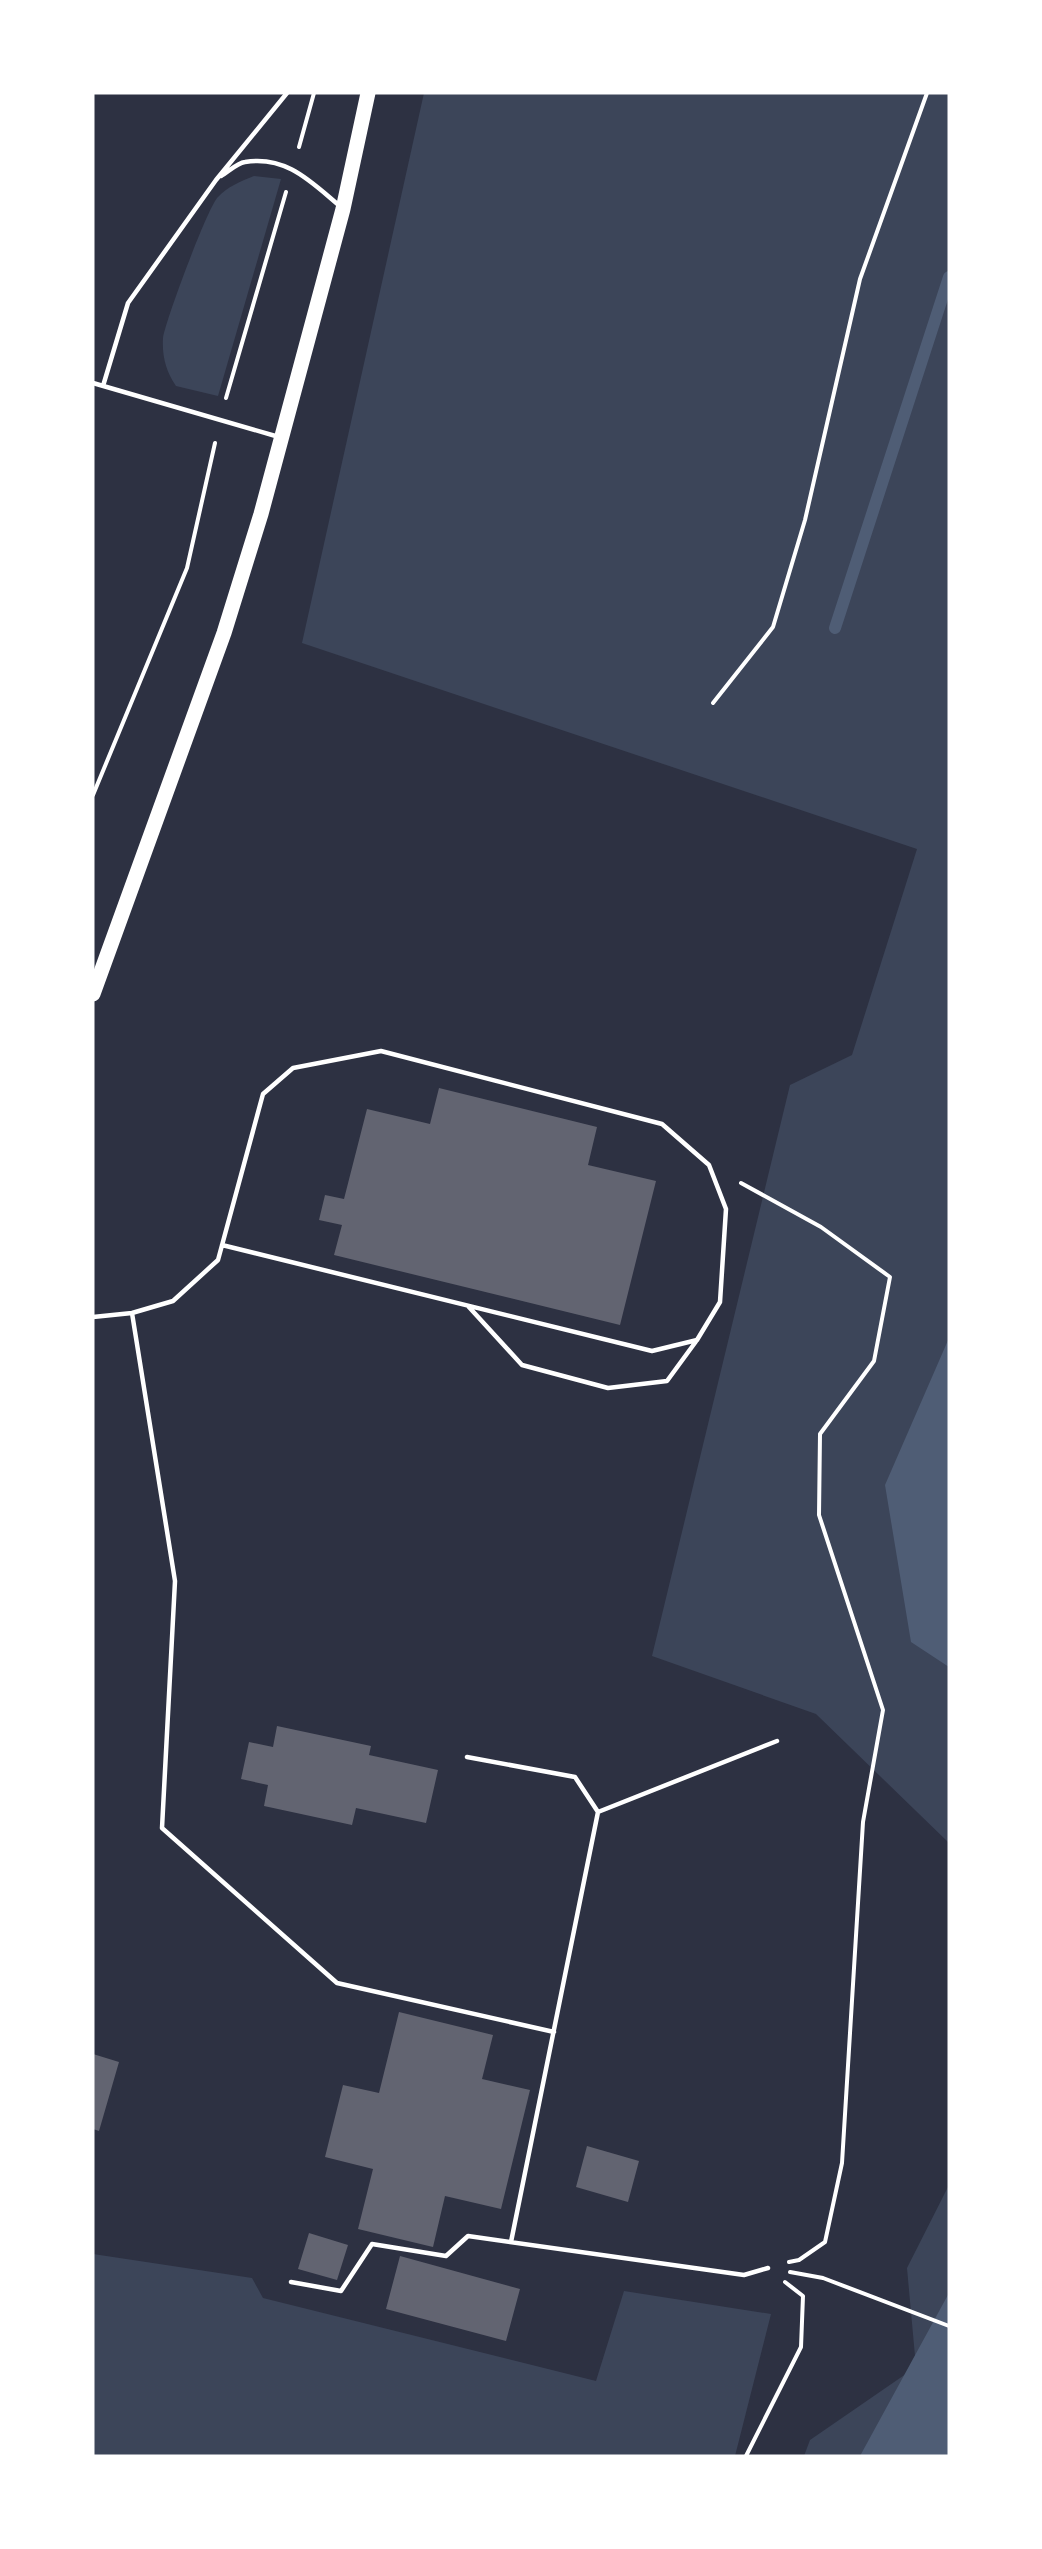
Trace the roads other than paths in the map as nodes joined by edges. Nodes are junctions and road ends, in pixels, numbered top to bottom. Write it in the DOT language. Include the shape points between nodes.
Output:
graph roads {
  1 [pos="287,93"];
  2 [pos="368,93"];
  3 [pos="216,180"];
  4 [pos="343,208"];
  5 [pos="93,383"];
  6 [pos="103,386"];
  7 [pos="282,438"];
  8 [pos="93,994"];
  9 [pos="222,1245"];
  10 [pos="468,1306"];
  11 [pos="132,1313"];
  12 [pos="93,1317"];
  13 [pos="697,1340"];
  14 [pos="777,1741"];
  15 [pos="467,1757"];
  16 [pos="598,1812"];
  17 [pos="554,2032"];
  18 [pos="511,2242"];
  19 [pos="768,2268"];
  20 [pos="291,2282"];
  1 -- 3 [label="lane"];
  2 -- 4 [label="main road"];
  3 -- 4 [label="lane" via="244,162 272,163 293,168"];
  3 -- 6 [label="lane" via="128,303"];
  4 -- 7 [label="main road"];
  5 -- 6 [label="lane"];
  6 -- 7 [label="lane"];
  7 -- 8 [label="main road" via="224,633"];
  9 -- 10 [label="lane"];
  9 -- 11 [label="lane" via="218,1260 173,1301"];
  9 -- 13 [label="lane" via="263,1094 293,1068 381,1051 662,1124 709,1165 726,1209 720,1302"];
  10 -- 13 [label="lane" via="652,1351"];
  10 -- 13 [label="lane" via="522,1365 608,1389 667,1380"];
  11 -- 12 [label="lane"];
  11 -- 17 [label="lane" via="175,1581 162,1828 337,1983"];
  14 -- 16 [label="lane"];
  15 -- 16 [label="lane" via="575,1778"];
  16 -- 17 [label="lane"];
  17 -- 18 [label="lane"];
  18 -- 19 [label="lane" via="744,2275"];
  18 -- 20 [label="lane" via="468,2236 446,2256 372,2244 341,2291"];
}
